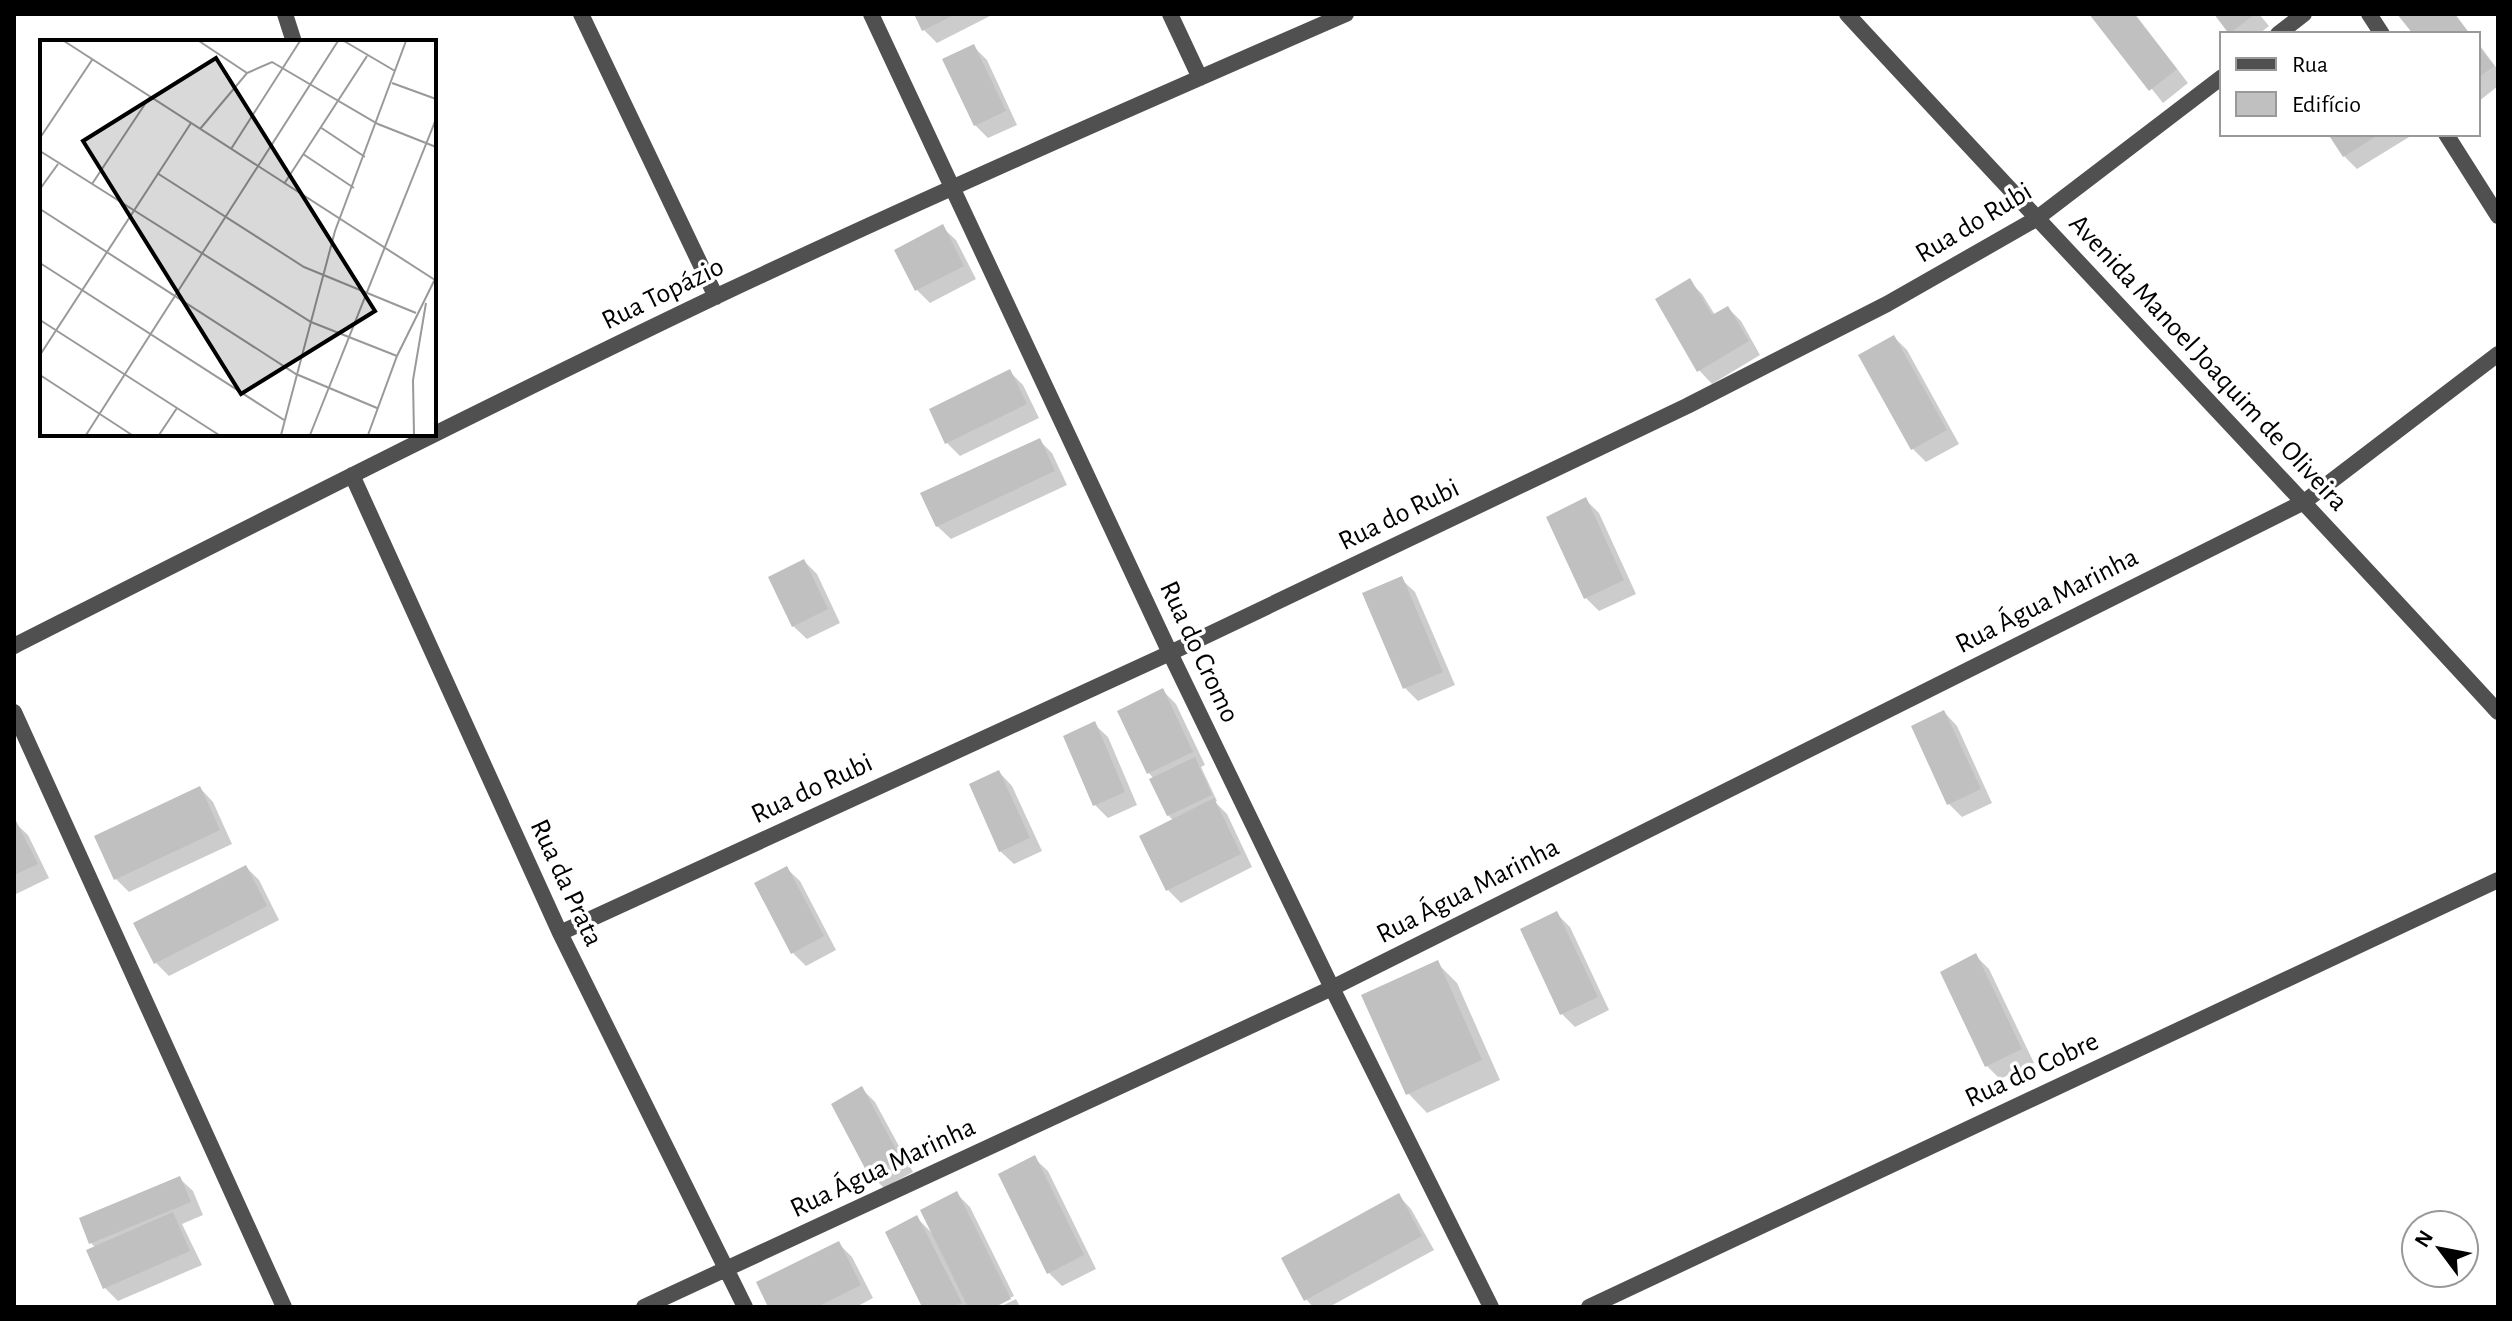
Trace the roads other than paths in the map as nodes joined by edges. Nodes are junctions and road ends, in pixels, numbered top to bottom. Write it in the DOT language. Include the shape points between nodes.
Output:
graph roads {
  1 [pos="285,14"];
  2 [pos="581,14"];
  3 [pos="871,14"];
  4 [pos="1170,14"];
  5 [pos="1346,14"];
  6 [pos="1847,14"];
  7 [pos="2304,14"];
  8 [pos="2369,14"];
  9 [pos="2281,32"];
  10 [pos="2381,32"];
  11 [pos="293,40"];
  12 [pos="1200,78"];
  13 [pos="2220,79"];
  14 [pos="2447,136"];
  15 [pos="952,187"];
  16 [pos="2498,216"];
  17 [pos="2036,219"];
  18 [pos="716,297"];
  19 [pos="2498,354"];
  20 [pos="437,425"];
  21 [pos="418,436"];
  22 [pos="352,475"];
  23 [pos="2304,502"];
  24 [pos="14,646"];
  25 [pos="1170,653"];
  26 [pos="14,712"];
  27 [pos="2498,712"];
  28 [pos="2498,880"];
  29 [pos="560,933"];
  30 [pos="1332,988"];
  31 [pos="727,1269"];
  32 [pos="284,1307"];
  33 [pos="644,1307"];
  34 [pos="745,1307"];
  35 [pos="1491,1307"];
  36 [pos="1589,1307"];
  1 -- 11 [label="street"];
  2 -- 18 [label="street"];
  3 -- 15 [label="street, Rua do Cromo"];
  4 -- 12 [label="street"];
  5 -- 12 [label="street, Rua Topázio"];
  6 -- 17 [label="street, Avenida Manoel Joaquim de Oliveira"];
  7 -- 9 [label="street"];
  8 -- 10 [label="street"];
  12 -- 15 [label="street, Rua Topázio"];
  13 -- 17 [label="street, Rua do Rubi"];
  14 -- 16 [label="street"];
  15 -- 18 [label="street, Rua Topázio"];
  15 -- 25 [label="street, Rua do Cromo"];
  17 -- 23 [label="street, Avenida Manoel Joaquim de Oliveira"];
  17 -- 25 [label="street, Rua do Rubi" via="1887,304 1687,406"];
  18 -- 20 [label="street, Rua Topázio"];
  19 -- 23 [label="street, Rua Água Marinha"];
  21 -- 22 [label="street, Rua Topázio"];
  22 -- 24 [label="street, Rua Topázio"];
  22 -- 29 [label="street, Rua da Prata"];
  23 -- 27 [label="street, Avenida Manoel Joaquim de Oliveira"];
  23 -- 30 [label="street, Rua Água Marinha"];
  25 -- 29 [label="street, Rua do Rubi"];
  25 -- 30 [label="street, Rua do Cromo"];
  26 -- 32 [label="street"];
  28 -- 36 [label="street, Rua do Cobre"];
  29 -- 31 [label="street, Rua da Prata"];
  30 -- 31 [label="street, Rua Água Marinha"];
  30 -- 35 [label="street, Rua do Cromo"];
  31 -- 33 [label="street, Rua Água Marinha"];
  31 -- 34 [label="street, Rua da Prata"];
}
